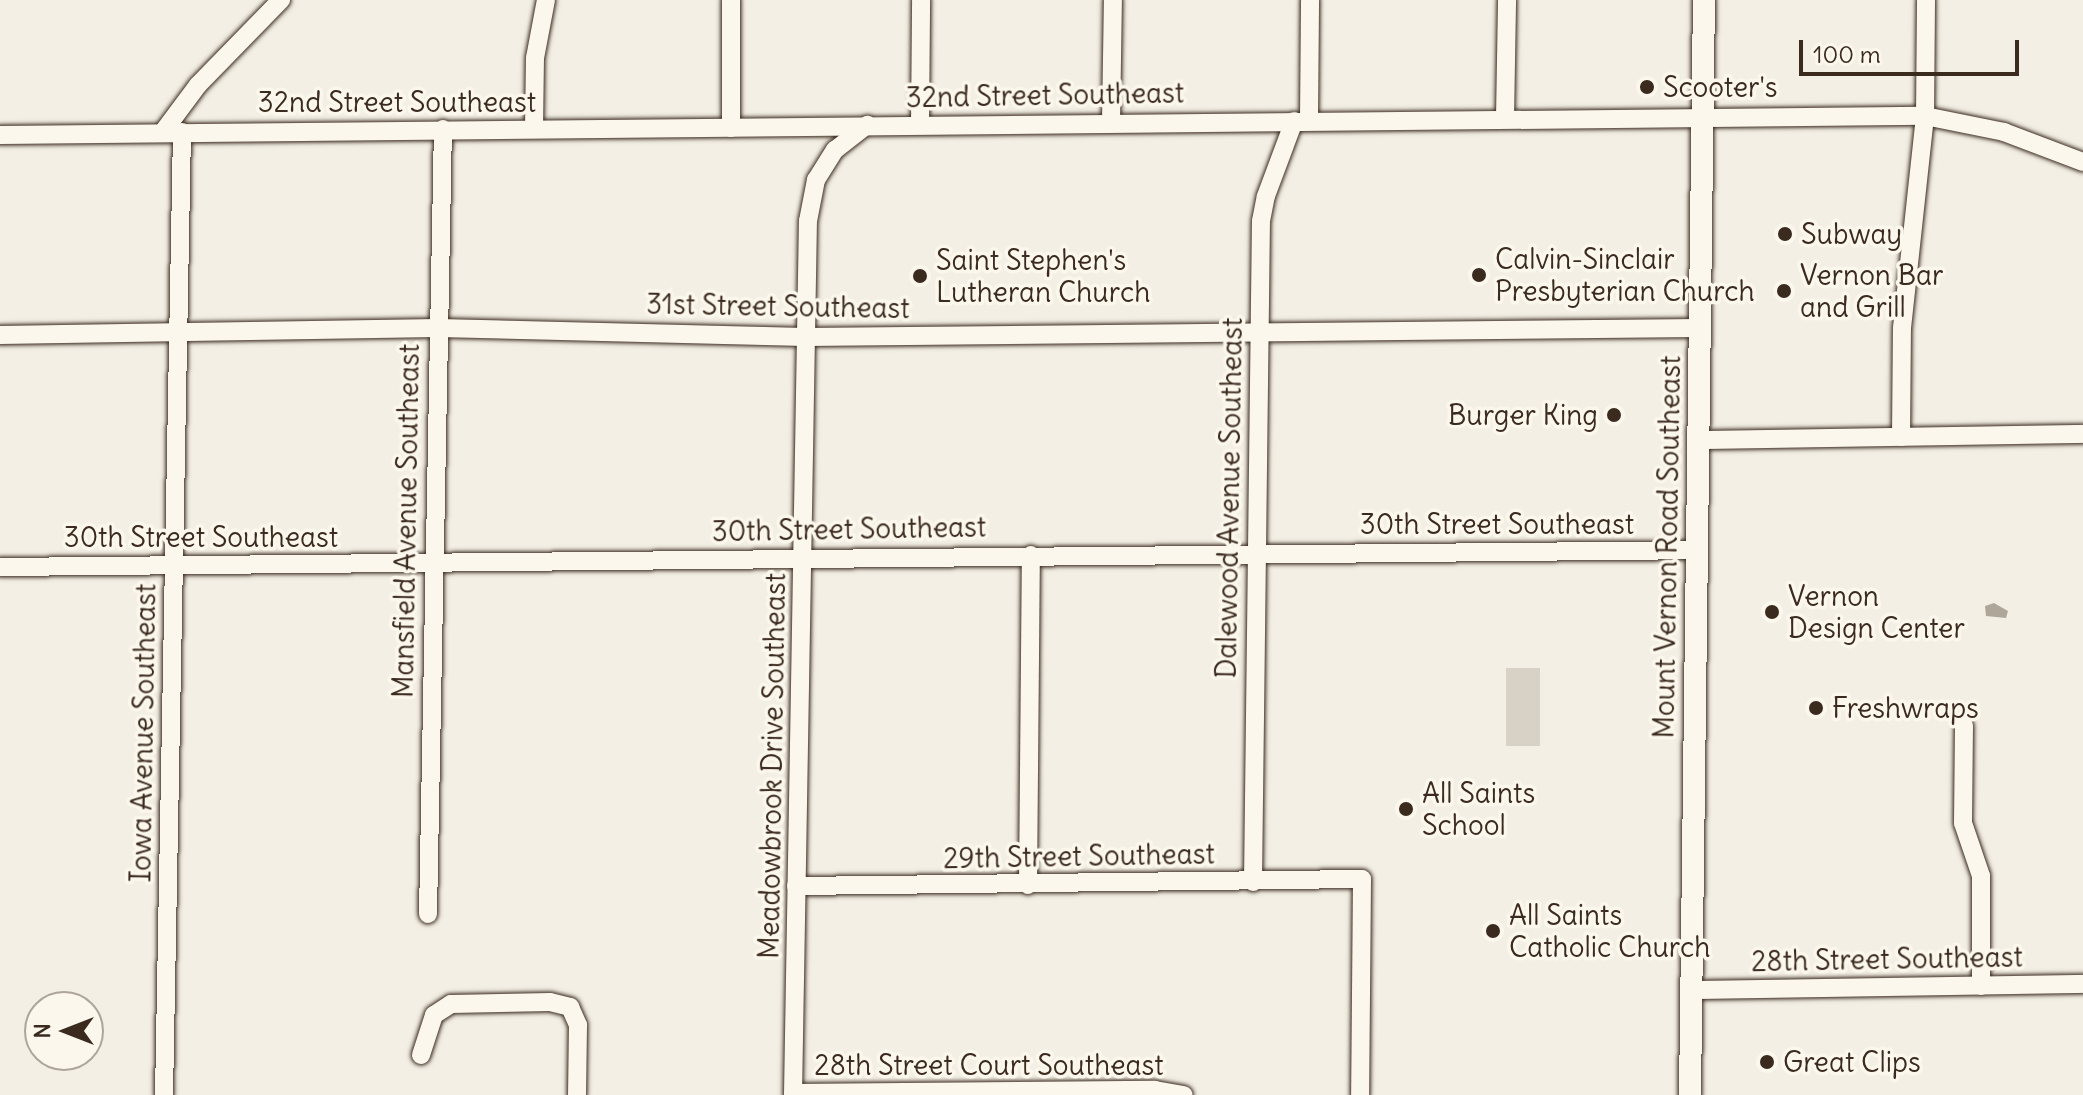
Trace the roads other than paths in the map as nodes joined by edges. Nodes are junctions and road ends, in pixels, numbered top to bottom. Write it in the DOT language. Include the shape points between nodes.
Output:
graph roads {
  1 [pos="281,0"];
  2 [pos="546,0"];
  3 [pos="731,0"];
  4 [pos="921,0"];
  5 [pos="1113,0"];
  6 [pos="1310,0"];
  7 [pos="1507,0"];
  8 [pos="1704,0"];
  9 [pos="1926,0"];
  10 [pos="1925,116"];
  11 [pos="1505,118"];
  12 [pos="1703,118"];
  13 [pos="1302,120"];
  14 [pos="1111,122"];
  15 [pos="867,125"];
  16 [pos="920,125"];
  17 [pos="534,128"];
  18 [pos="731,128"];
  19 [pos="443,129"];
  20 [pos="172,132"];
  21 [pos="0,135"];
  22 [pos="2083,162"];
  23 [pos="438,328"];
  24 [pos="1700,328"];
  25 [pos="179,331"];
  26 [pos="1259,332"];
  27 [pos="0,335"];
  28 [pos="805,337"];
  29 [pos="2083,434"];
  30 [pos="1901,437"];
  31 [pos="1699,440"];
  32 [pos="1698,550"];
  33 [pos="1256,553"];
  34 [pos="1031,555"];
  35 [pos="804,558"];
  36 [pos="433,563"];
  37 [pos="175,564"];
  38 [pos="0,567"];
  39 [pos="1964,726"];
  40 [pos="1253,882"];
  41 [pos="1028,885"];
  42 [pos="796,886"];
  43 [pos="428,914"];
  44 [pos="2083,984"];
  45 [pos="1981,986"];
  46 [pos="1691,990"];
  47 [pos="421,1055"];
  48 [pos="793,1094"];
  49 [pos="164,1095"];
  50 [pos="577,1095"];
  51 [pos="1184,1095"];
  52 [pos="1360,1095"];
  53 [pos="1690,1095"];
  1 -- 20 [label="street" via="198,85"];
  2 -- 17 [label="street" via="535,58"];
  3 -- 18 [label="street"];
  4 -- 16 [label="street"];
  5 -- 14 [label="street"];
  6 -- 13 [label="street, Dalewood Avenue Southeast"];
  7 -- 11 [label="street"];
  8 -- 12 [label="main road, Mount Vernon Road Southeast"];
  9 -- 10 [label="street"];
  10 -- 12 [label="street, 32nd Street Southeast"];
  10 -- 22 [label="street, 32nd Street Southeast" via="2004,132"];
  10 -- 30 [label="street" via="1902,328"];
  11 -- 12 [label="street, 32nd Street Southeast"];
  11 -- 13 [label="street, 32nd Street Southeast"];
  12 -- 24 [label="main road, Mount Vernon Road Southeast"];
  13 -- 14 [label="street, 32nd Street Southeast"];
  13 -- 26 [label="street, Dalewood Avenue Southeast" via="1266,196"];
  14 -- 16 [label="street, 32nd Street Southeast"];
  15 -- 16 [label="street, 32nd Street Southeast"];
  15 -- 18 [label="street, 32nd Street Southeast"];
  15 -- 28 [label="street, Meadowbrook Drive Southeast" via="835,150 816,180 808,221"];
  17 -- 18 [label="street, 32nd Street Southeast"];
  17 -- 19 [label="street, 32nd Street Southeast"];
  19 -- 20 [label="street, 32nd Street Southeast"];
  19 -- 23 [label="street, Mansfield Avenue Southeast"];
  20 -- 21 [label="street, 32nd Street Southeast"];
  20 -- 25 [label="street, Iowa Avenue Southeast"];
  23 -- 25 [label="street, 31st Street Southeast"];
  23 -- 28 [label="street, 31st Street Southeast"];
  23 -- 36 [label="street, Mansfield Avenue Southeast"];
  24 -- 26 [label="street, 31st Street Southeast"];
  24 -- 31 [label="main road, Mount Vernon Road Southeast"];
  25 -- 27 [label="street, 31st Street Southeast"];
  25 -- 37 [label="street, Iowa Avenue Southeast"];
  26 -- 28 [label="street, 31st Street Southeast"];
  26 -- 33 [label="street, Dalewood Avenue Southeast"];
  28 -- 35 [label="street, Meadowbrook Drive Southeast"];
  29 -- 30 [label="street"];
  30 -- 31 [label="street"];
  31 -- 32 [label="main road, Mount Vernon Road Southeast"];
  32 -- 33 [label="street, 30th Street Southeast"];
  32 -- 46 [label="main road, Mount Vernon Road Southeast"];
  33 -- 34 [label="street, 30th Street Southeast"];
  33 -- 40 [label="street, Dalewood Avenue Southeast"];
  34 -- 35 [label="street, 30th Street Southeast"];
  34 -- 41 [label="street"];
  35 -- 36 [label="street, 30th Street Southeast"];
  35 -- 42 [label="street, Meadowbrook Drive Southeast"];
  36 -- 37 [label="street, 30th Street Southeast"];
  36 -- 43 [label="street, Mansfield Avenue Southeast"];
  37 -- 38 [label="street, 30th Street Southeast"];
  37 -- 49 [label="street, Iowa Avenue Southeast"];
  39 -- 45 [label="street" via="1963,823 1981,876"];
  40 -- 41 [label="street, 29th Street Southeast"];
  40 -- 52 [label="street, 29th Street Southeast" via="1362,879"];
  41 -- 42 [label="street, 29th Street Southeast"];
  42 -- 48 [label="street, Meadowbrook Drive Southeast"];
  44 -- 45 [label="street, 28th Street Southeast"];
  45 -- 46 [label="street, 28th Street Southeast"];
  46 -- 53 [label="main road, Mount Vernon Road Southeast"];
  47 -- 50 [label="street" via="434,1015 451,1004 550,1002 570,1007 578,1025"];
  48 -- 51 [label="street, 28th Street Court Southeast" via="1155,1090"];
}
